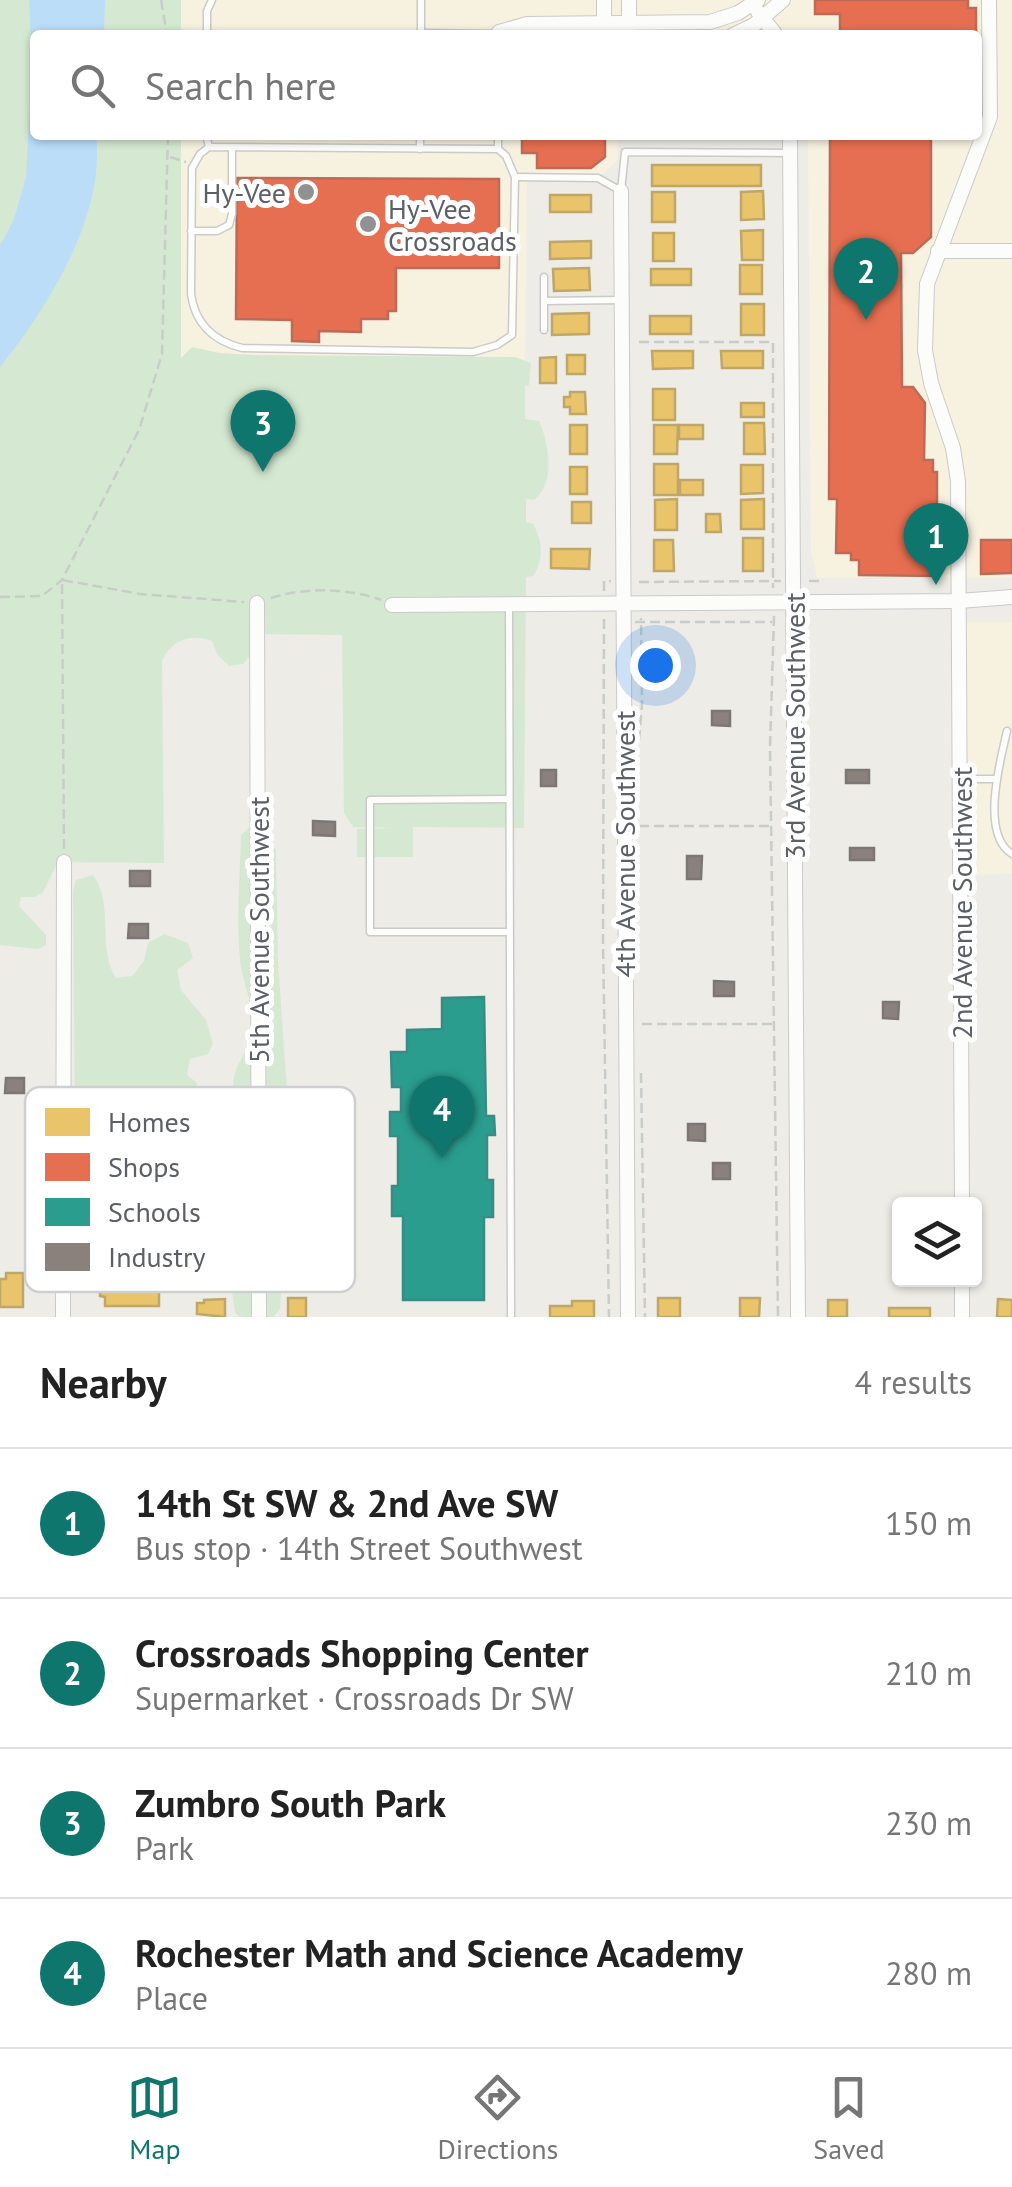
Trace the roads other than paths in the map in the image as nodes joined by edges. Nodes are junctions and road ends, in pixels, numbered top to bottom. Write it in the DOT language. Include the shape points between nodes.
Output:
graph roads {
  1 [pos="212,0"];
  2 [pos="421,0"];
  3 [pos="604,0"];
  4 [pos="629,0"];
  5 [pos="783,0"];
  6 [pos="989,0"];
  7 [pos="754,3"];
  8 [pos="763,18"];
  9 [pos="608,29"];
  10 [pos="625,29"];
  11 [pos="206,30"];
  12 [pos="421,30"];
  13 [pos="511,30"];
  14 [pos="742,30"];
  15 [pos="772,30"];
  16 [pos="982,138"];
  17 [pos="207,140"];
  18 [pos="420,140"];
  19 [pos="498,140"];
  20 [pos="790,140"];
  21 [pos="981,140"];
  22 [pos="209,148"];
  23 [pos="232,148"];
  24 [pos="498,149"];
  25 [pos="420,150"];
  26 [pos="790,153"];
  27 [pos="515,177"];
  28 [pos="621,191"];
  29 [pos="191,231"];
  30 [pos="938,251"];
  31 [pos="1012,251"];
  32 [pos="544,276"];
  33 [pos="544,300"];
  34 [pos="621,300"];
  35 [pos="544,330"];
  36 [pos="1012,597"];
  37 [pos="960,601"];
  38 [pos="977,601"];
  39 [pos="257,603"];
  40 [pos="794,603"];
  41 [pos="392,604"];
  42 [pos="622,604"];
  43 [pos="509,605"];
  44 [pos="1012,609"];
  45 [pos="1007,731"];
  46 [pos="960,778"];
  47 [pos="996,779"];
  48 [pos="508,799"];
  49 [pos="1012,854"];
  50 [pos="64,862"];
  51 [pos="508,932"];
  52 [pos="64,1087"];
  53 [pos="258,1087"];
  54 [pos="962,1197"];
  55 [pos="962,1287"];
  56 [pos="63,1292"];
  57 [pos="259,1292"];
  58 [pos="63,1317"];
  59 [pos="259,1317"];
  60 [pos="512,1317"];
  61 [pos="628,1317"];
  62 [pos="798,1317"];
  63 [pos="962,1317"];
  1 -- 11 [label="lane"];
  2 -- 12 [label="lane"];
  3 -- 9 [label="street"];
  4 -- 10 [label="street"];
  5 -- 8 [label="street"];
  6 -- 16 [label="street, 2nd Avenue Southwest" via="990,117"];
  7 -- 8 [label="street"];
  7 -- 10 [label="street" via="710,22"];
  8 -- 14 [label="street"];
  8 -- 15 [label="street"];
  9 -- 10 [label="street"];
  9 -- 13 [label="street" via="527,24"];
  17 -- 22 [label="lane"];
  18 -- 25 [label="lane"];
  19 -- 24 [label="lane"];
  20 -- 26 [label="street, 3rd Avenue Southwest"];
  21 -- 30 [label="street, 2nd Avenue Southwest"];
  22 -- 23 [label="lane"];
  22 -- 29 [label="lane" via="192,168"];
  23 -- 25 [label="lane"];
  23 -- 29 [label="lane" via="229,225"];
  24 -- 25 [label="lane"];
  24 -- 27 [label="lane"];
  26 -- 28 [label="lane" via="625,152"];
  26 -- 40 [label="street, 3rd Avenue Southwest"];
  27 -- 28 [label="lane" via="598,178"];
  27 -- 29 [label="lane" via="514,326 507,340 474,352 229,345 208,331 193,308"];
  28 -- 34 [label="street, 4th Avenue Southwest"];
  30 -- 31 [label="street"];
  30 -- 37 [label="street, 2nd Avenue Southwest" via="927,284 926,350 958,481"];
  32 -- 33 [label="lane"];
  33 -- 34 [label="lane"];
  33 -- 35 [label="lane"];
  34 -- 42 [label="street, 4th Avenue Southwest"];
  36 -- 38 [label="street"];
  37 -- 38 [label="street"];
  37 -- 40 [label="street"];
  37 -- 46 [label="street, 2nd Avenue Southwest"];
  38 -- 44 [label="street"];
  39 -- 53 [label="street, 5th Avenue Southwest"];
  40 -- 42 [label="street"];
  40 -- 62 [label="street, 3rd Avenue Southwest"];
  41 -- 43 [label="street"];
  42 -- 43 [label="street"];
  42 -- 61 [label="street, 4th Avenue Southwest"];
  43 -- 48 [label="lane"];
  45 -- 47 [label="lane"];
  46 -- 47 [label="lane"];
  46 -- 54 [label="street, 2nd Avenue Southwest"];
  47 -- 49 [label="lane" via="996,835"];
  48 -- 51 [label="lane"];
  48 -- 51 [label="lane" via="370,800 370,932"];
  50 -- 52 [label="street"];
  51 -- 60 [label="lane"];
  55 -- 63 [label="street"];
  56 -- 58 [label="street"];
  57 -- 59 [label="street, 5th Avenue Southwest"];
}
